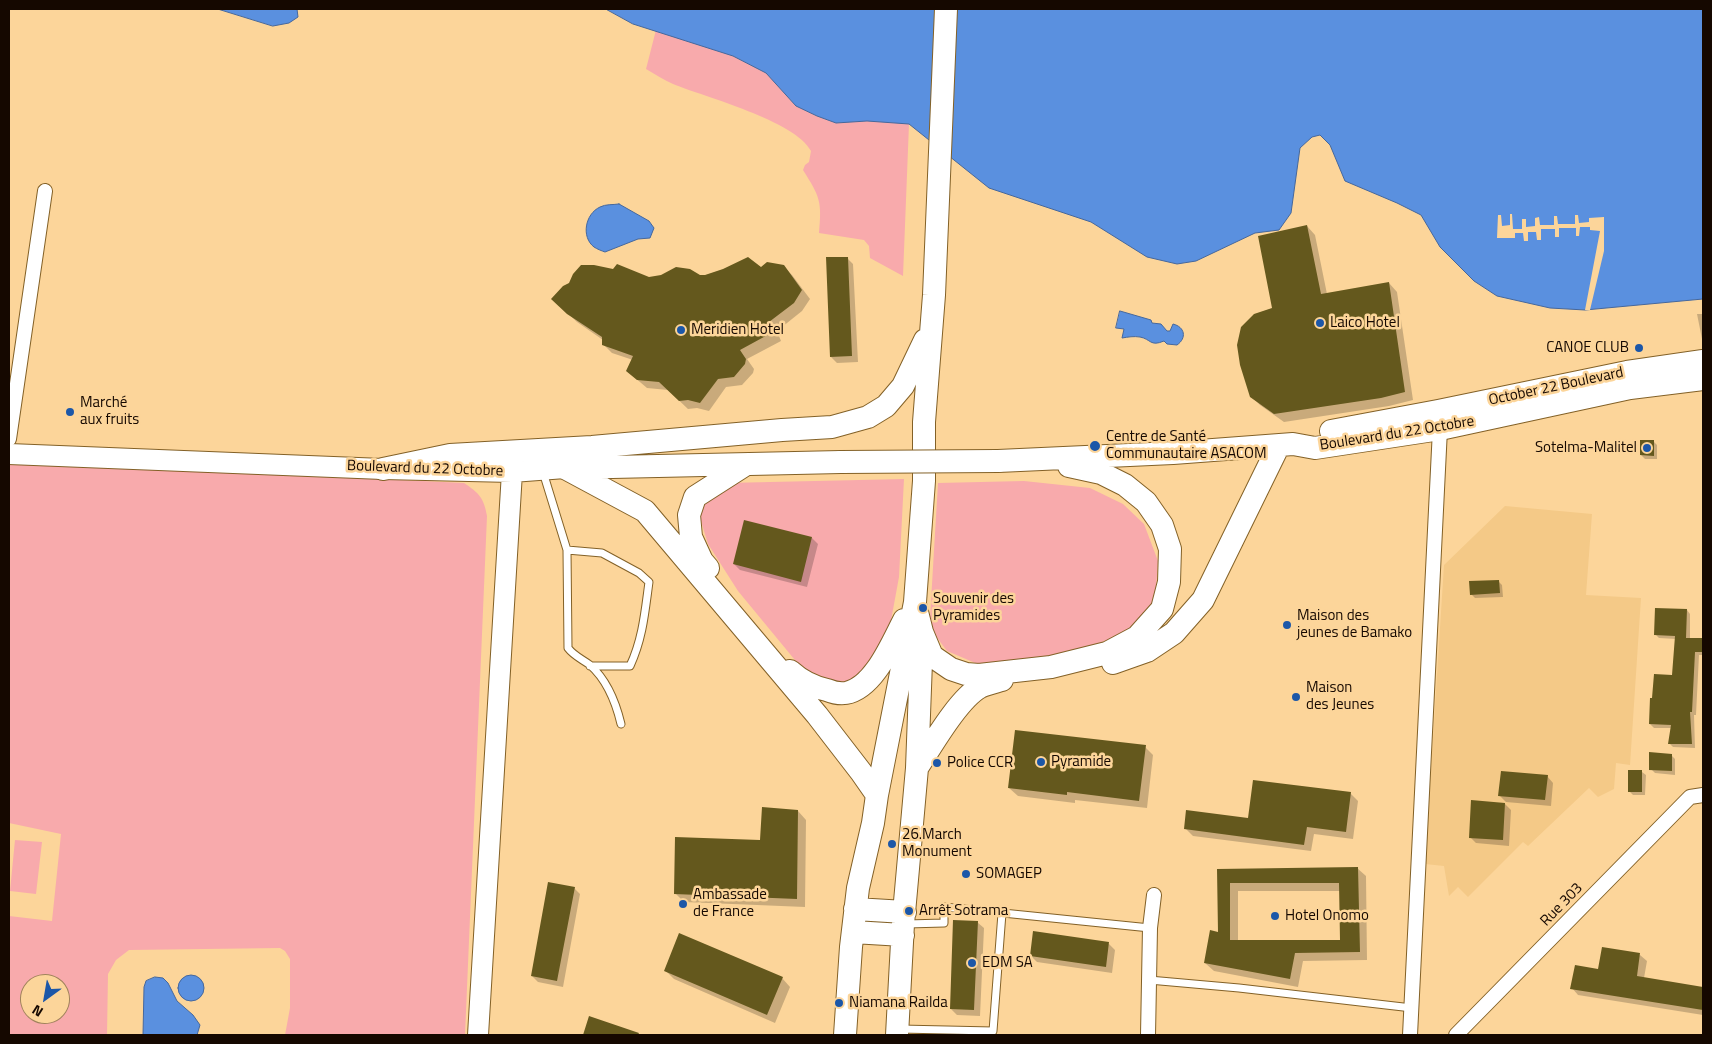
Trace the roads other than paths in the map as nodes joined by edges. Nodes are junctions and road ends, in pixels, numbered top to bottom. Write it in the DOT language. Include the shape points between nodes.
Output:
graph roads {
  1 [pos="946,9"];
  2 [pos="44,191"];
  3 [pos="933,305"];
  4 [pos="1703,361"];
  5 [pos="1703,379"];
  6 [pos="1440,429"];
  7 [pos="9,439"];
  8 [pos="1286,444"];
  9 [pos="9,454"];
  10 [pos="998,461"];
  11 [pos="745,464"];
  12 [pos="565,468"];
  13 [pos="383,469"];
  14 [pos="542,470"];
  15 [pos="512,472"];
  16 [pos="567,550"];
  17 [pos="915,602"];
  18 [pos="922,632"];
  19 [pos="590,666"];
  20 [pos="621,724"];
  21 [pos="917,768"];
  22 [pos="877,795"];
  23 [pos="1697,796"];
  24 [pos="1154,895"];
  25 [pos="855,909"];
  26 [pos="1002,913"];
  27 [pos="904,924"];
  28 [pos="1150,928"];
  29 [pos="853,932"];
  30 [pos="1149,980"];
  31 [pos="1412,1008"];
  32 [pos="897,1032"];
  33 [pos="478,1035"];
  34 [pos="845,1035"];
  35 [pos="1148,1035"];
  36 [pos="1410,1035"];
  37 [pos="1461,1035"];
  1 -- 3 [label="main road"];
  2 -- 7 [label="street"];
  3 -- 13 [label="main road" via="924,342 903,386 886,406 868,417 832,427 450,455"];
  3 -- 17 [label="main road"];
  4 -- 8 [label="main road, October 22 Boulevard" via="1627,372 1313,434"];
  5 -- 6 [label="main road, Boulevard du 22 Octobre" via="1630,388"];
  6 -- 8 [label="main road, Boulevard du 22 Octobre" via="1315,448"];
  6 -- 31 [label="street"];
  8 -- 10 [label="main road, Boulevard du 22 Octobre"];
  8 -- 21 [label="main road" via="1203,600 1174,633 1147,651 1104,666 1002,680 979,688 956,711"];
  9 -- 13 [label="street, Boulevard du 22 Octobre"];
  10 -- 11 [label="main road, Boulevard du 22 Octobre, bridge"];
  10 -- 18 [label="main road" via="1070,466 1101,473 1125,485 1146,502 1162,525 1170,549 1169,582 1162,609 1137,638 1107,653 1051,667 979,676 951,669 932,656"];
  11 -- 12 [label="main road, Boulevard du 22 Octobre"];
  11 -- 17 [label="main road" via="695,497 688,515 691,538 702,560 735,603 800,680 815,688 844,694 857,689 878,667"];
  12 -- 14 [label="street, Boulevard du 22 Octobre"];
  12 -- 22 [label="main road" via="645,511 817,715"];
  13 -- 15 [label="street, Boulevard du 22 Octobre"];
  14 -- 15 [label="street, Boulevard du 22 Octobre"];
  14 -- 16 [label="lane"];
  15 -- 33 [label="street"];
  16 -- 19 [label="lane" via="568,648"];
  16 -- 19 [label="lane" via="602,553 639,573 648,582 644,627 630,666"];
  17 -- 18 [label="main road"];
  17 -- 22 [label="main road"];
  18 -- 21 [label="main road"];
  19 -- 20 [label="lane" via="607,686"];
  21 -- 27 [label="main road"];
  22 -- 25 [label="main road"];
  23 -- 37 [label="street, Rue 303"];
  24 -- 28 [label="street"];
  25 -- 27 [label="main road"];
  25 -- 29 [label="main road"];
  26 -- 27 [label="lane" via="944,907 944,923"];
  26 -- 28 [label="lane"];
  26 -- 32 [label="lane" via="993,1031"];
  27 -- 29 [label="main road"];
  27 -- 32 [label="main road"];
  28 -- 30 [label="street"];
  29 -- 34 [label="main road"];
  30 -- 31 [label="lane"];
  30 -- 35 [label="street"];
  31 -- 36 [label="street"];
}
